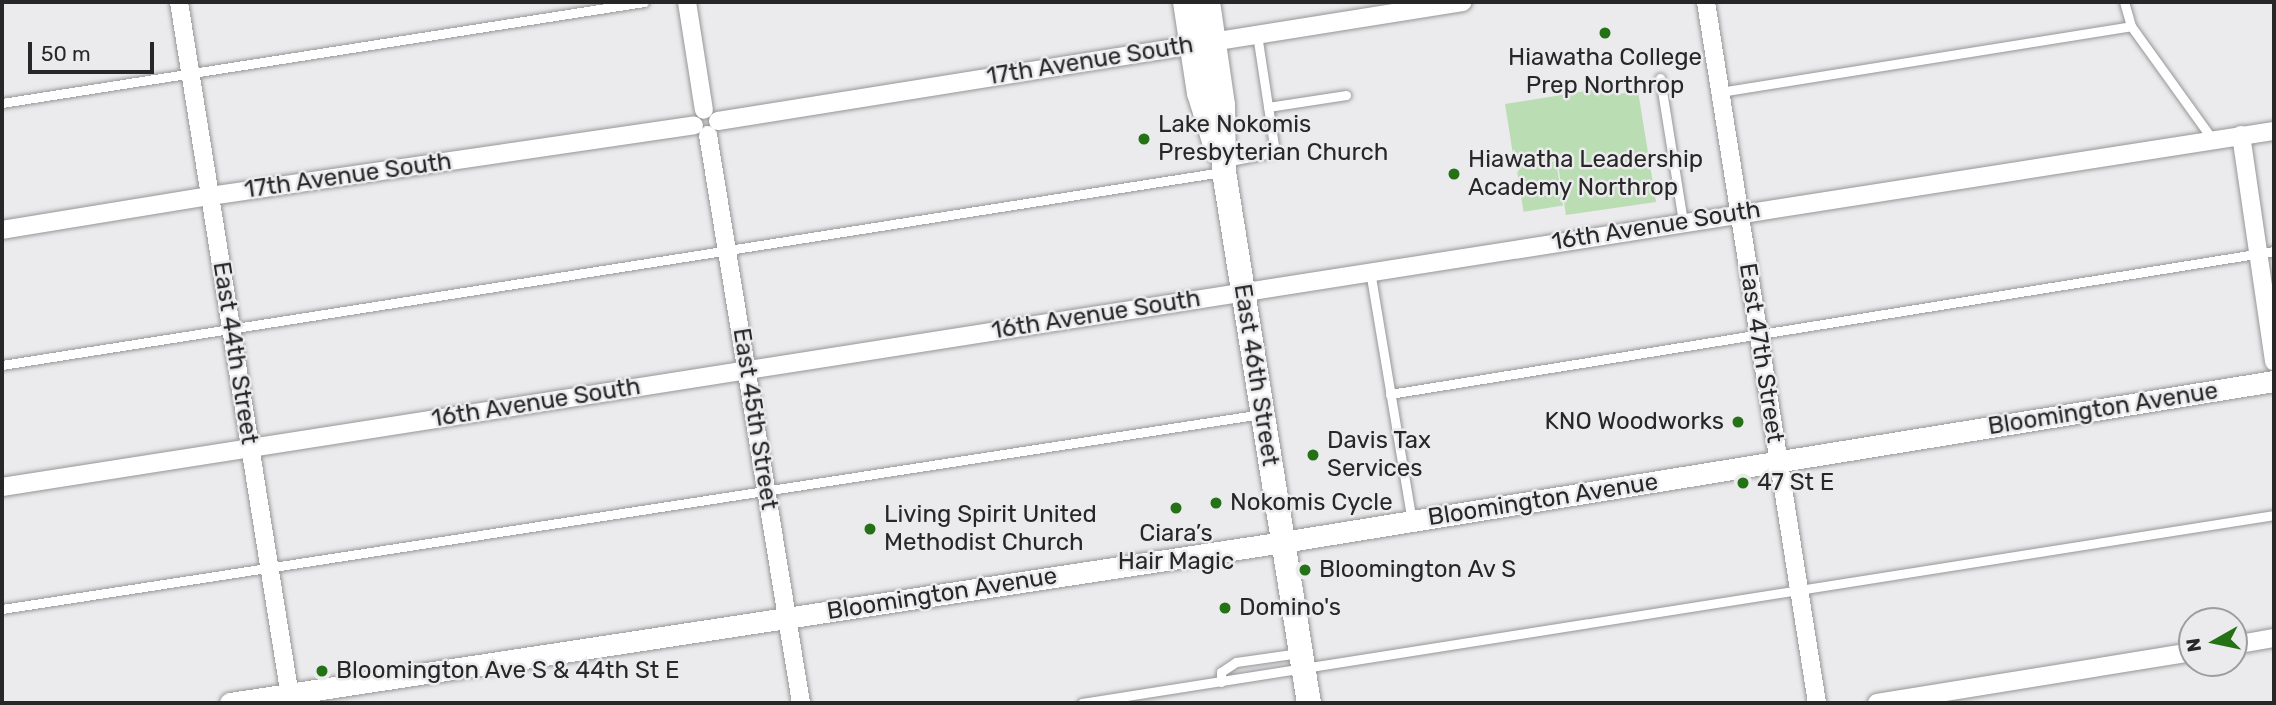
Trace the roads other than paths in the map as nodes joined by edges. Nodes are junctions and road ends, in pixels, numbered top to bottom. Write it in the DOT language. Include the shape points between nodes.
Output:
graph roads {
  1 [pos="179,2"];
  2 [pos="643,2"];
  3 [pos="687,2"];
  4 [pos="1185,2"];
  5 [pos="1208,2"];
  6 [pos="1463,2"];
  7 [pos="1706,2"];
  8 [pos="2124,2"];
  9 [pos="2131,26"];
  10 [pos="1257,34"];
  11 [pos="1203,43"];
  12 [pos="190,74"];
  13 [pos="1660,78"];
  14 [pos="1720,92"];
  15 [pos="1346,94"];
  16 [pos="2,103"];
  17 [pos="1268,107"];
  18 [pos="706,123"];
  19 [pos="2274,131"];
  20 [pos="2241,135"];
  21 [pos="2213,140"];
  22 [pos="1224,167"];
  23 [pos="210,196"];
  24 [pos="1739,213"];
  25 [pos="1683,222"];
  26 [pos="2,230"];
  27 [pos="727,251"];
  28 [pos="2266,253"];
  29 [pos="1370,271"];
  30 [pos="1243,292"];
  31 [pos="231,330"];
  32 [pos="1758,333"];
  33 [pos="2274,362"];
  34 [pos="2,365"];
  35 [pos="747,370"];
  36 [pos="2274,381"];
  37 [pos="1390,394"];
  38 [pos="1263,414"];
  39 [pos="250,449"];
  40 [pos="1778,462"];
  41 [pos="2,487"];
  42 [pos="766,489"];
  43 [pos="2274,515"];
  44 [pos="1412,521"];
  45 [pos="1283,542"];
  46 [pos="269,567"];
  47 [pos="1798,590"];
  48 [pos="2,609"];
  49 [pos="787,618"];
  50 [pos="2274,638"];
  51 [pos="2248,643"];
  52 [pos="2178,654"];
  53 [pos="1302,661"];
  54 [pos="1222,682"];
  55 [pos="290,699"];
  56 [pos="230,703"];
  57 [pos="801,703"];
  58 [pos="1082,703"];
  59 [pos="1309,703"];
  60 [pos="1816,703"];
  61 [pos="1877,703"];
  1 -- 12 [label="street, East 44th Street"];
  2 -- 12 [label="lane"];
  3 -- 18 [label="street, East 45th Street"];
  4 -- 11 [label="main road, East 46th Street"];
  5 -- 11 [label="main road, East 46th Street"];
  6 -- 10 [label="street, 17th Avenue South"];
  7 -- 14 [label="street, East 47th Street"];
  8 -- 9 [label="lane"];
  9 -- 14 [label="lane"];
  9 -- 21 [label="lane"];
  10 -- 11 [label="street, 17th Avenue South"];
  10 -- 17 [label="lane"];
  11 -- 18 [label="street, 17th Avenue South"];
  11 -- 22 [label="main road, East 46th Street" via="1204,113"];
  12 -- 16 [label="lane"];
  12 -- 23 [label="street, East 44th Street"];
  13 -- 25 [label="lane"];
  14 -- 24 [label="street, East 47th Street"];
  15 -- 17 [label="lane"];
  17 -- 22 [label="lane" via="1275,152"];
  18 -- 23 [label="street, 17th Avenue South"];
  18 -- 27 [label="street, East 45th Street"];
  19 -- 20 [label="street, 16th Avenue South"];
  20 -- 21 [label="street, 16th Avenue South"];
  20 -- 28 [label="street"];
  21 -- 24 [label="street, 16th Avenue South"];
  22 -- 27 [label="lane"];
  22 -- 30 [label="main road, East 46th Street"];
  23 -- 26 [label="street, 17th Avenue South"];
  23 -- 31 [label="street, East 44th Street"];
  24 -- 25 [label="street, 16th Avenue South"];
  24 -- 32 [label="street, East 47th Street"];
  25 -- 29 [label="street, 16th Avenue South"];
  27 -- 31 [label="lane"];
  27 -- 35 [label="street, East 45th Street"];
  28 -- 32 [label="lane"];
  28 -- 33 [label="street"];
  29 -- 30 [label="street, 16th Avenue South"];
  29 -- 37 [label="lane"];
  30 -- 35 [label="street, 16th Avenue South"];
  30 -- 38 [label="main road, East 46th Street"];
  31 -- 34 [label="lane"];
  31 -- 39 [label="street, East 44th Street"];
  32 -- 37 [label="lane"];
  32 -- 40 [label="street, East 47th Street"];
  35 -- 39 [label="street, 16th Avenue South"];
  35 -- 42 [label="street, East 45th Street"];
  36 -- 40 [label="street, Bloomington Avenue"];
  37 -- 44 [label="lane"];
  38 -- 42 [label="lane"];
  38 -- 45 [label="main road, East 46th Street"];
  39 -- 41 [label="street, 16th Avenue South"];
  39 -- 46 [label="street, East 44th Street"];
  40 -- 44 [label="street, Bloomington Avenue"];
  40 -- 47 [label="street, East 47th Street"];
  42 -- 46 [label="lane"];
  42 -- 49 [label="street, East 45th Street"];
  43 -- 47 [label="lane"];
  44 -- 45 [label="street, Bloomington Avenue"];
  45 -- 49 [label="street, Bloomington Avenue"];
  45 -- 53 [label="main road, East 46th Street"];
  46 -- 48 [label="lane"];
  46 -- 55 [label="street, East 44th Street"];
  47 -- 53 [label="lane"];
  47 -- 60 [label="street, East 47th Street"];
  49 -- 55 [label="street, Bloomington Avenue"];
  49 -- 57 [label="street, East 45th Street"];
  50 -- 51 [label="street"];
  52 -- 61 [label="street"];
  53 -- 54 [label="lane"];
  53 -- 54 [label="lane" via="1236,662 1221,672"];
  53 -- 59 [label="main road, East 46th Street"];
  54 -- 58 [label="lane"];
  55 -- 56 [label="street, Bloomington Avenue"];
}
